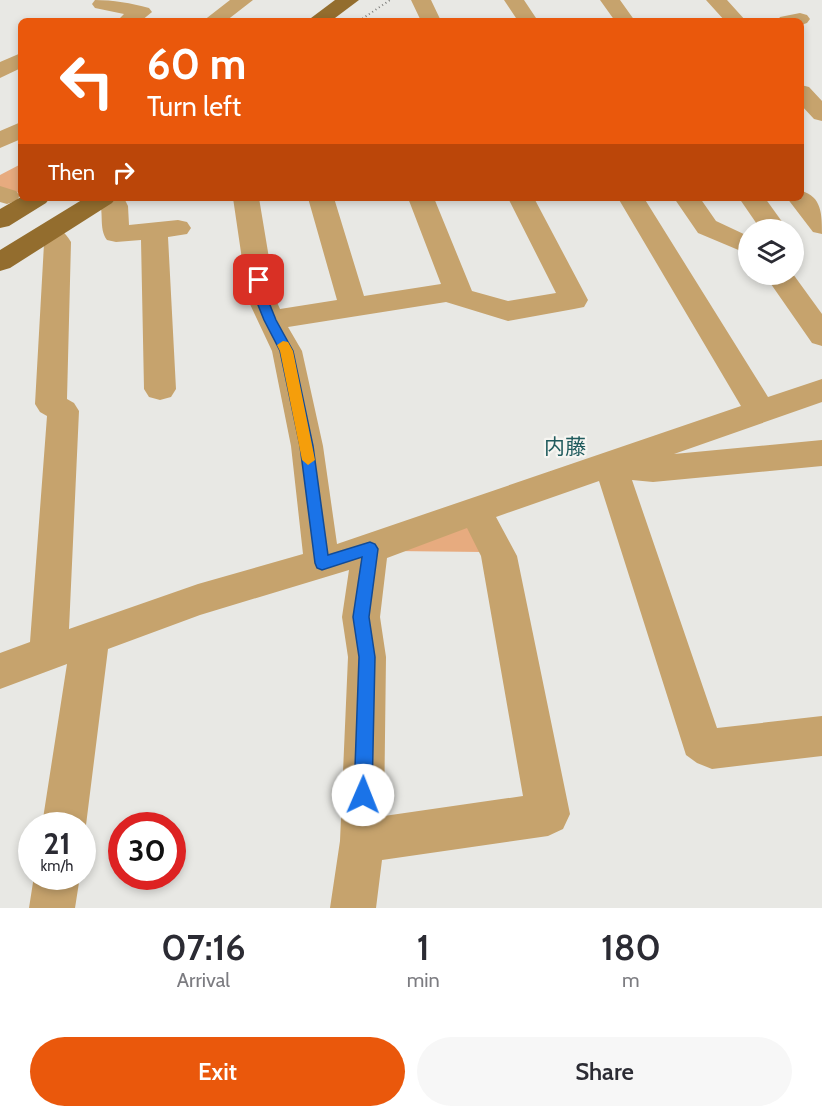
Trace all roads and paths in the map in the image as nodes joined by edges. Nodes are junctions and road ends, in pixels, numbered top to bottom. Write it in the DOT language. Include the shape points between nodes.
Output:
graph roads {
  1 [pos="243,0"];
  2 [pos="390,0"];
  3 [pos="421,0"];
  4 [pos="514,0"];
  5 [pos="610,0"];
  6 [pos="716,0"];
  7 [pos="98,6"];
  8 [pos="359,8"];
  9 [pos="132,18"];
  10 [pos="217,18"];
  11 [pos="326,18"];
  12 [pos="347,18"];
  13 [pos="430,18"];
  14 [pos="526,18"];
  15 [pos="623,18"];
  16 [pos="733,18"];
  17 [pos="18,61"];
  18 [pos="0,71"];
  19 [pos="804,95"];
  20 [pos="822,114"];
  21 [pos="18,131"];
  22 [pos="0,141"];
  23 [pos="6,200"];
  24 [pos="89,201"];
  25 [pos="112,201"];
  26 [pos="246,201"];
  27 [pos="322,201"];
  28 [pos="422,201"];
  29 [pos="523,201"];
  30 [pos="633,201"];
  31 [pos="689,201"];
  32 [pos="754,201"];
  33 [pos="802,201"];
  34 [pos="53,209"];
  35 [pos="767,219"];
  36 [pos="822,226"];
  37 [pos="0,241"];
  38 [pos="738,241"];
  39 [pos="0,262"];
  40 [pos="786,285"];
  41 [pos="460,296"];
  42 [pos="353,308"];
  43 [pos="270,320"];
  44 [pos="822,336"];
  45 [pos="160,389"];
  46 [pos="822,390"];
  47 [pos="761,411"];
  48 [pos="818,461"];
  49 [pos="610,464"];
  50 [pos="474,510"];
  51 [pos="370,549"];
  52 [pos="322,563"];
  53 [pos="90,638"];
  54 [pos="49,652"];
  55 [pos="0,671"];
  56 [pos="822,735"];
  57 [pos="66,812"];
  58 [pos="362,840"];
  59 [pos="55,890"];
  60 [pos="52,908"];
  61 [pos="353,908"];
  1 -- 10 [label="street"];
  2 -- 8 [label="path"];
  3 -- 13 [label="street"];
  4 -- 14 [label="street"];
  5 -- 15 [label="street"];
  6 -- 16 [label="street"];
  7 -- 9 [label="street" via="142,12"];
  8 -- 11 [label="main road"];
  8 -- 12 [label="main road"];
  17 -- 18 [label="street"];
  19 -- 20 [label="street"];
  21 -- 22 [label="street"];
  23 -- 34 [label="main road"];
  24 -- 34 [label="main road"];
  25 -- 45 [label="street" via="116,234 166,230"];
  26 -- 43 [label="street" via="262,300"];
  27 -- 42 [label="street"];
  28 -- 41 [label="street"];
  29 -- 41 [label="street" via="574,300 508,311"];
  30 -- 47 [label="street"];
  31 -- 38 [label="street" via="706,227"];
  32 -- 35 [label="street"];
  33 -- 36 [label="street"];
  34 -- 37 [label="main road"];
  34 -- 39 [label="main road"];
  34 -- 54 [label="street" via="58,242 51,404 63,411"];
  40 -- 44 [label="street"];
  41 -- 42 [label="street" via="447,293"];
  42 -- 43 [label="street"];
  43 -- 52 [label="street" via="286,351 307,446"];
  46 -- 47 [label="street"];
  47 -- 49 [label="street"];
  48 -- 49 [label="street" via="653,470"];
  49 -- 50 [label="street"];
  49 -- 56 [label="street" via="701,741 712,749"];
  50 -- 51 [label="street"];
  50 -- 58 [label="street" via="499,555 548,814"];
  51 -- 52 [label="street"];
  51 -- 58 [label="street" via="361,617 367,657"];
  52 -- 53 [label="street"];
  53 -- 54 [label="street"];
  53 -- 57 [label="street"];
  54 -- 55 [label="street"];
  58 -- 61 [label="street"];
  59 -- 60 [label="street"];
}
